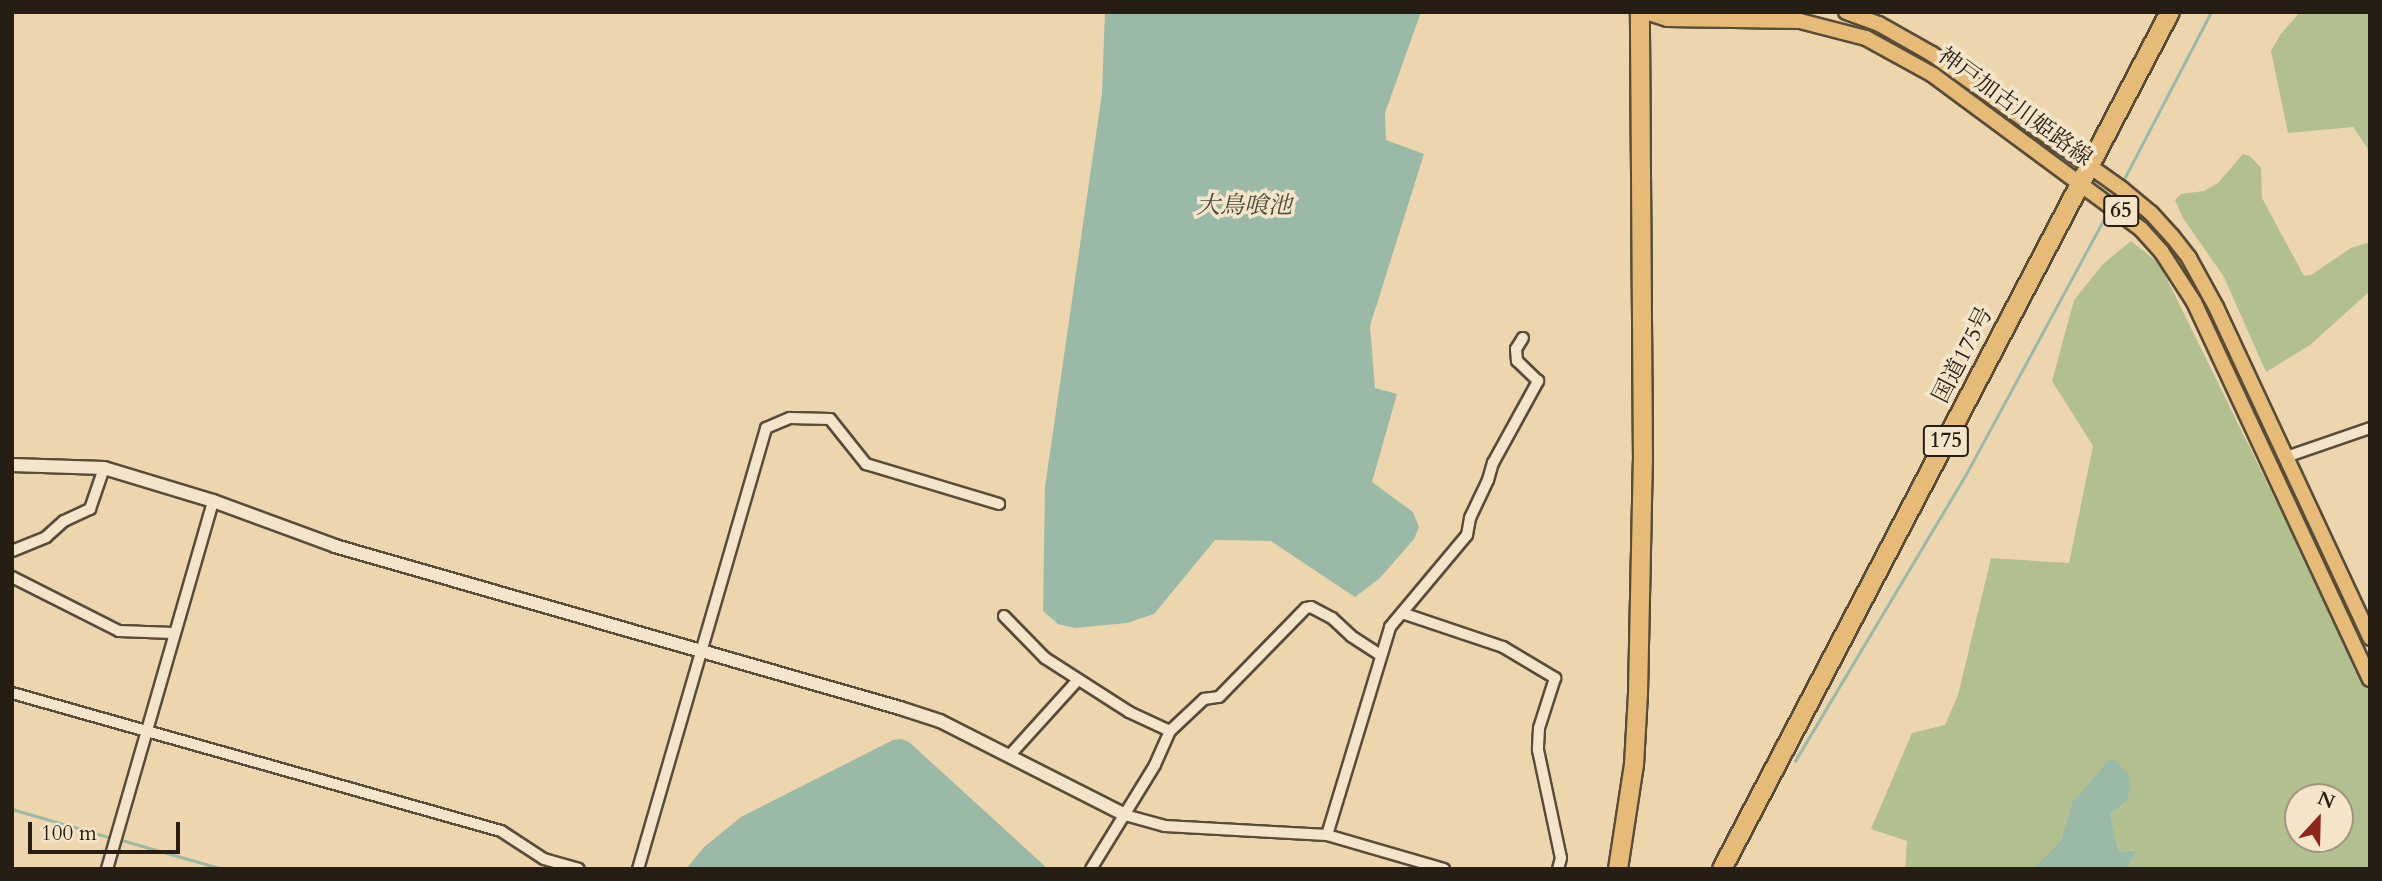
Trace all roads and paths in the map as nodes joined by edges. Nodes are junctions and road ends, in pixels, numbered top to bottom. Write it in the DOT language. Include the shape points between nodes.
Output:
graph roads {
  1 [pos="1640,12"];
  2 [pos="1646,12"];
  3 [pos="1846,12"];
  4 [pos="2170,12"];
  5 [pos="2086,176"];
  6 [pos="1523,338"];
  7 [pos="2370,428"];
  8 [pos="2286,457"];
  9 [pos="12,465"];
  10 [pos="104,468"];
  11 [pos="214,501"];
  12 [pos="999,504"];
  13 [pos="12,551"];
  14 [pos="12,577"];
  15 [pos="1402,613"];
  16 [pos="1004,617"];
  17 [pos="173,634"];
  18 [pos="2370,638"];
  19 [pos="702,652"];
  20 [pos="1380,655"];
  21 [pos="2370,679"];
  22 [pos="1078,680"];
  23 [pos="12,693"];
  24 [pos="147,731"];
  25 [pos="1170,731"];
  26 [pos="1009,756"];
  27 [pos="1125,814"];
  28 [pos="1327,835"];
  29 [pos="107,869"];
  30 [pos="579,869"];
  31 [pos="638,869"];
  32 [pos="1091,869"];
  33 [pos="1444,869"];
  34 [pos="1558,869"];
  35 [pos="1618,869"];
  36 [pos="1722,869"];
  1 -- 35 [label="highway" via="1643,461 1638,693 1634,765"];
  2 -- 5 [label="main road, 神戸加古川姫路線 / 65" via="1667,19 1800,21 1866,38 1933,75"];
  3 -- 5 [label="main road, 神戸加古川姫路線 / 65" via="1924,48"];
  4 -- 5 [label="highway, 国道175号 / 175"];
  5 -- 8 [label="main road, 神戸加古川姫路線 / 65" via="2151,213 2189,258"];
  5 -- 21 [label="main road, 神戸加古川姫路線 / 65" via="2161,251 2194,302"];
  5 -- 36 [label="highway, 国道175号 / 175"];
  6 -- 15 [label="street" via="1517,361 1538,382 1493,463 1470,518 1468,536"];
  7 -- 8 [label="street"];
  8 -- 18 [label="main road, 神戸加古川姫路線 / 65"];
  9 -- 10 [label="street"];
  10 -- 11 [label="street"];
  10 -- 13 [label="street" via="90,509 64,521 46,537"];
  11 -- 17 [label="street"];
  11 -- 19 [label="street" via="335,546"];
  12 -- 19 [label="street" via="866,464 830,419 790,418 766,428"];
  14 -- 17 [label="street" via="119,631"];
  15 -- 20 [label="street" via="1390,627"];
  15 -- 34 [label="street" via="1503,647 1555,678 1539,727 1538,750 1561,858"];
  16 -- 22 [label="street" via="1045,658"];
  17 -- 24 [label="street"];
  19 -- 26 [label="street" via="914,712"];
  19 -- 31 [label="street"];
  20 -- 25 [label="street" via="1332,618 1306,608 1219,697 1204,699"];
  20 -- 28 [label="street"];
  22 -- 25 [label="street"];
  22 -- 26 [label="street"];
  23 -- 24 [label="street"];
  24 -- 29 [label="street"];
  24 -- 30 [label="street" via="501,831 544,859"];
  25 -- 27 [label="street"];
  26 -- 27 [label="street"];
  27 -- 28 [label="street" via="1165,826"];
  27 -- 32 [label="street"];
  28 -- 33 [label="street"];
}
